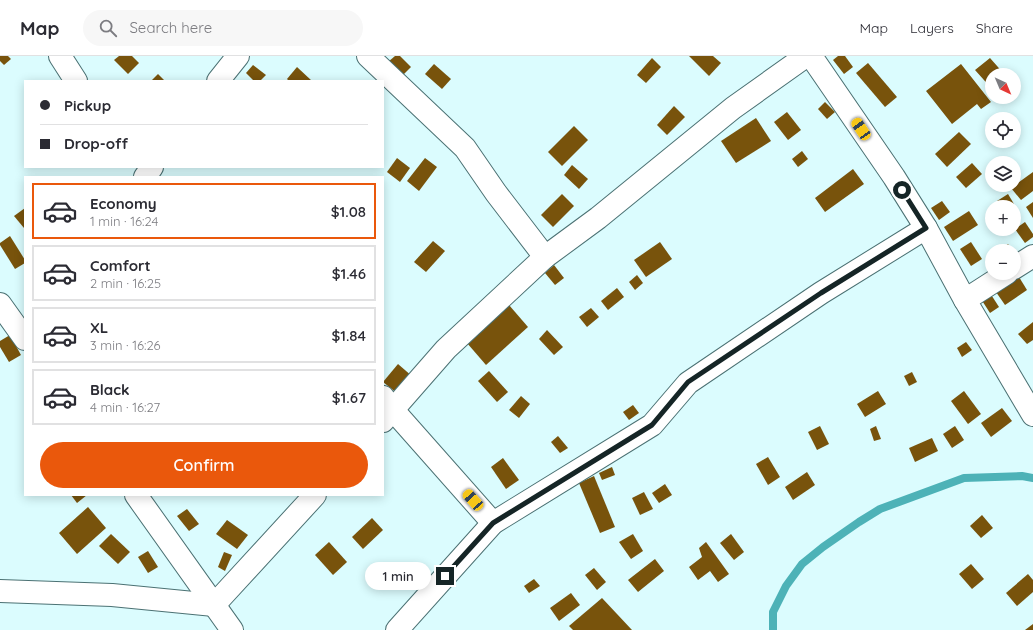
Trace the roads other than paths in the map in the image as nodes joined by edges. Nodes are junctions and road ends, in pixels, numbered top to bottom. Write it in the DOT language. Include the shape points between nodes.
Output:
graph roads {
  1 [pos="60,56"];
  2 [pos="238,56"];
  3 [pos="368,56"];
  4 [pos="806,56"];
  5 [pos="811,56"];
  6 [pos="75,80"];
  7 [pos="219,80"];
  8 [pos="926,228"];
  9 [pos="1033,256"];
  10 [pos="545,257"];
  11 [pos="1021,264"];
  12 [pos="996,280"];
  13 [pos="965,300"];
  14 [pos="9,314"];
  15 [pos="24,337"];
  16 [pos="386,409"];
  17 [pos="1033,415"];
  18 [pos="137,496"];
  19 [pos="314,496"];
  20 [pos="493,523"];
  21 [pos="0,590"];
  22 [pos="214,605"];
  23 [pos="232,630"];
  24 [pos="397,630"];
  1 -- 6 [label="street"];
  2 -- 7 [label="street"];
  3 -- 10 [label="street" via="465,148"];
  4 -- 10 [label="street" via="733,108 598,218"];
  5 -- 8 [label="street"];
  8 -- 13 [label="street"];
  8 -- 20 [label="street" via="821,293 688,382 652,425"];
  9 -- 11 [label="street"];
  10 -- 16 [label="street"];
  12 -- 13 [label="street"];
  13 -- 17 [label="street"];
  14 -- 15 [label="street"];
  16 -- 20 [label="street"];
  18 -- 22 [label="street"];
  19 -- 22 [label="street"];
  20 -- 24 [label="street"];
  21 -- 22 [label="street" via="112,595"];
  22 -- 23 [label="street"];
}
